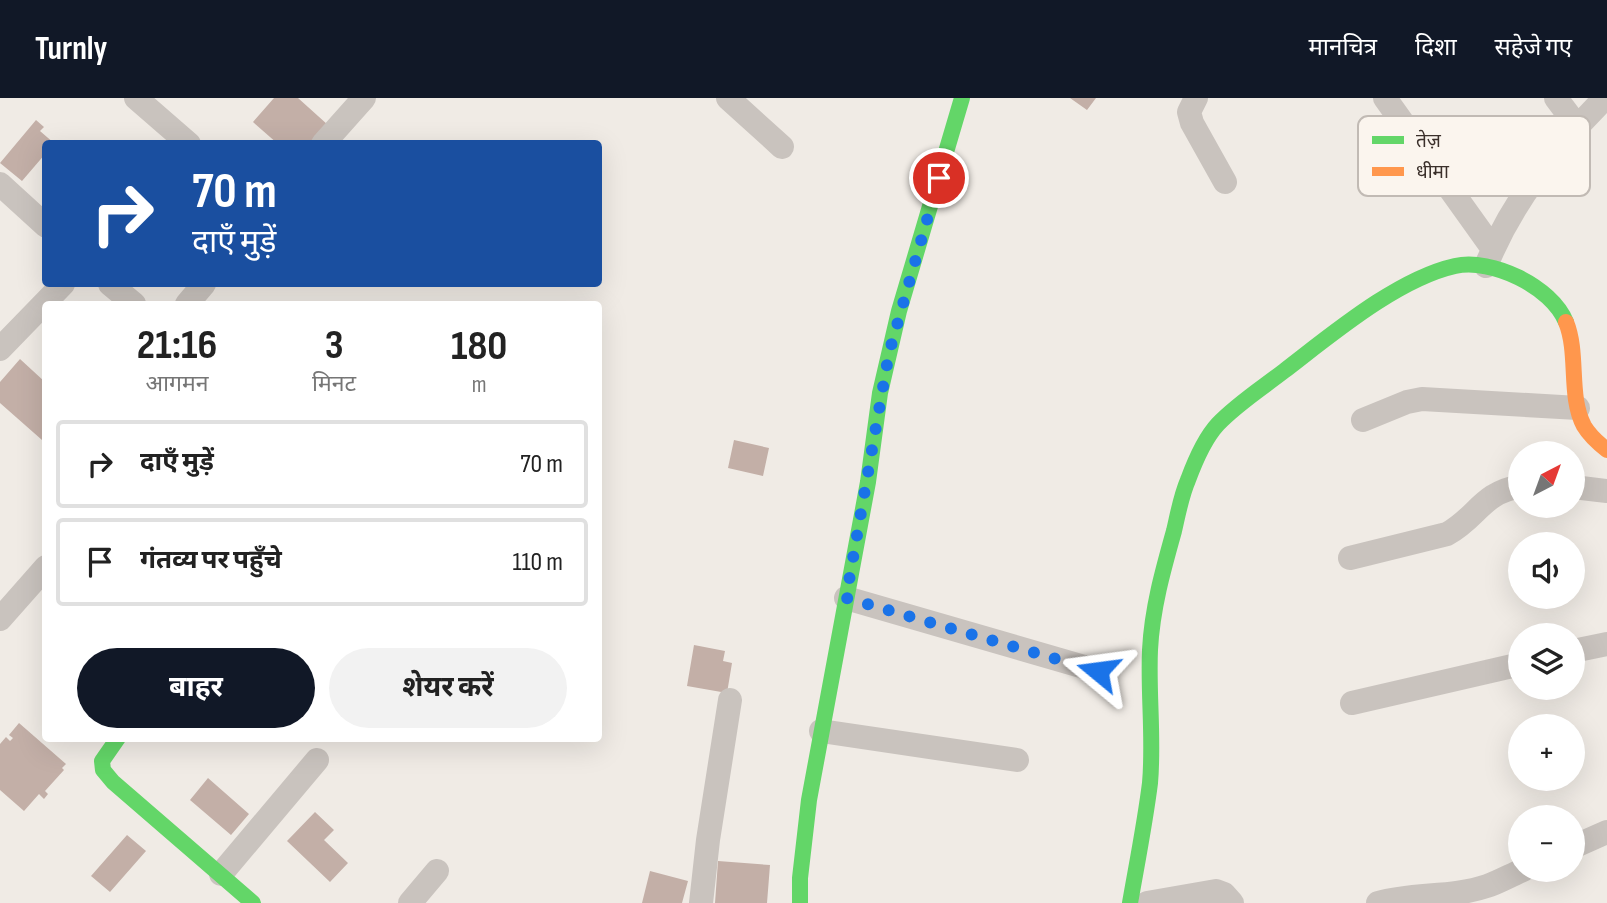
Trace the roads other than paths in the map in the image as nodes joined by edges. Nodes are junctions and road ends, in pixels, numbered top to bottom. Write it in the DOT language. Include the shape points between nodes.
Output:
graph roads {
  1 [pos="136,98"];
  2 [pos="728,98"];
  3 [pos="962,98"];
  4 [pos="1196,98"];
  5 [pos="1385,98"];
  6 [pos="1556,98"];
  7 [pos="1605,98"];
  8 [pos="351,103"];
  9 [pos="1397,116"];
  10 [pos="1570,116"];
  11 [pos="1587,116"];
  12 [pos="184,140"];
  13 [pos="326,140"];
  14 [pos="782,147"];
  15 [pos="1225,182"];
  16 [pos="0,184"];
  17 [pos="1449,196"];
  18 [pos="1525,196"];
  19 [pos="42,222"];
  20 [pos="1490,258"];
  21 [pos="60,287"];
  22 [pos="114,287"];
  23 [pos="201,287"];
  24 [pos="47,301"];
  25 [pos="130,301"];
  26 [pos="190,301"];
  27 [pos="42,306"];
  28 [pos="0,349"];
  29 [pos="1578,408"];
  30 [pos="1363,420"];
  31 [pos="1607,450"];
  32 [pos="1586,489"];
  33 [pos="1508,490"];
  34 [pos="1607,491"];
  35 [pos="1350,558"];
  36 [pos="42,572"];
  37 [pos="846,598"];
  38 [pos="0,619"];
  39 [pos="1607,644"];
  40 [pos="1585,649"];
  41 [pos="1508,667"];
  42 [pos="1098,671"];
  43 [pos="730,700"];
  44 [pos="1352,703"];
  45 [pos="821,731"];
  46 [pos="115,742"];
  47 [pos="317,760"];
  48 [pos="1017,760"];
  49 [pos="1607,832"];
  50 [pos="1585,842"];
  51 [pos="437,871"];
  52 [pos="221,874"];
  53 [pos="1508,876"];
  54 [pos="253,903"];
  55 [pos="410,903"];
  56 [pos="701,903"];
  57 [pos="800,903"];
  58 [pos="1130,903"];
  59 [pos="1147,903"];
  60 [pos="1232,903"];
  61 [pos="1378,903"];
  1 -- 12 [label="street"];
  2 -- 14 [label="street"];
  3 -- 37 [label="street" via="889,353"];
  4 -- 15 [label="street" via="1189,112 1192,123"];
  5 -- 9 [label="street"];
  6 -- 10 [label="street"];
  7 -- 11 [label="street"];
  8 -- 13 [label="street"];
  16 -- 19 [label="street"];
  17 -- 20 [label="street"];
  18 -- 20 [label="street"];
  20 -- 29 [label="street" via="1547,296 1563,315 1572,337"];
  20 -- 58 [label="street" via="1420,279 1389,296 1234,409 1203,446 1187,481 1155,600 1150,649 1150,780"];
  21 -- 24 [label="street"];
  22 -- 25 [label="street"];
  23 -- 26 [label="street"];
  27 -- 28 [label="street"];
  29 -- 30 [label="street" via="1422,399"];
  29 -- 31 [label="street" via="1591,436"];
  32 -- 34 [label="street"];
  33 -- 35 [label="street" via="1480,505 1447,534"];
  36 -- 38 [label="street"];
  37 -- 42 [label="street"];
  37 -- 45 [label="street"];
  39 -- 40 [label="street"];
  41 -- 44 [label="street"];
  43 -- 56 [label="street"];
  45 -- 48 [label="street"];
  45 -- 57 [label="street" via="809,800"];
  46 -- 52 [label="street" via="102,761 103,770"];
  47 -- 52 [label="street"];
  49 -- 50 [label="street"];
  51 -- 55 [label="street"];
  52 -- 54 [label="street"];
  53 -- 61 [label="street" via="1486,886"];
  59 -- 60 [label="street" via="1216,891"];
}
